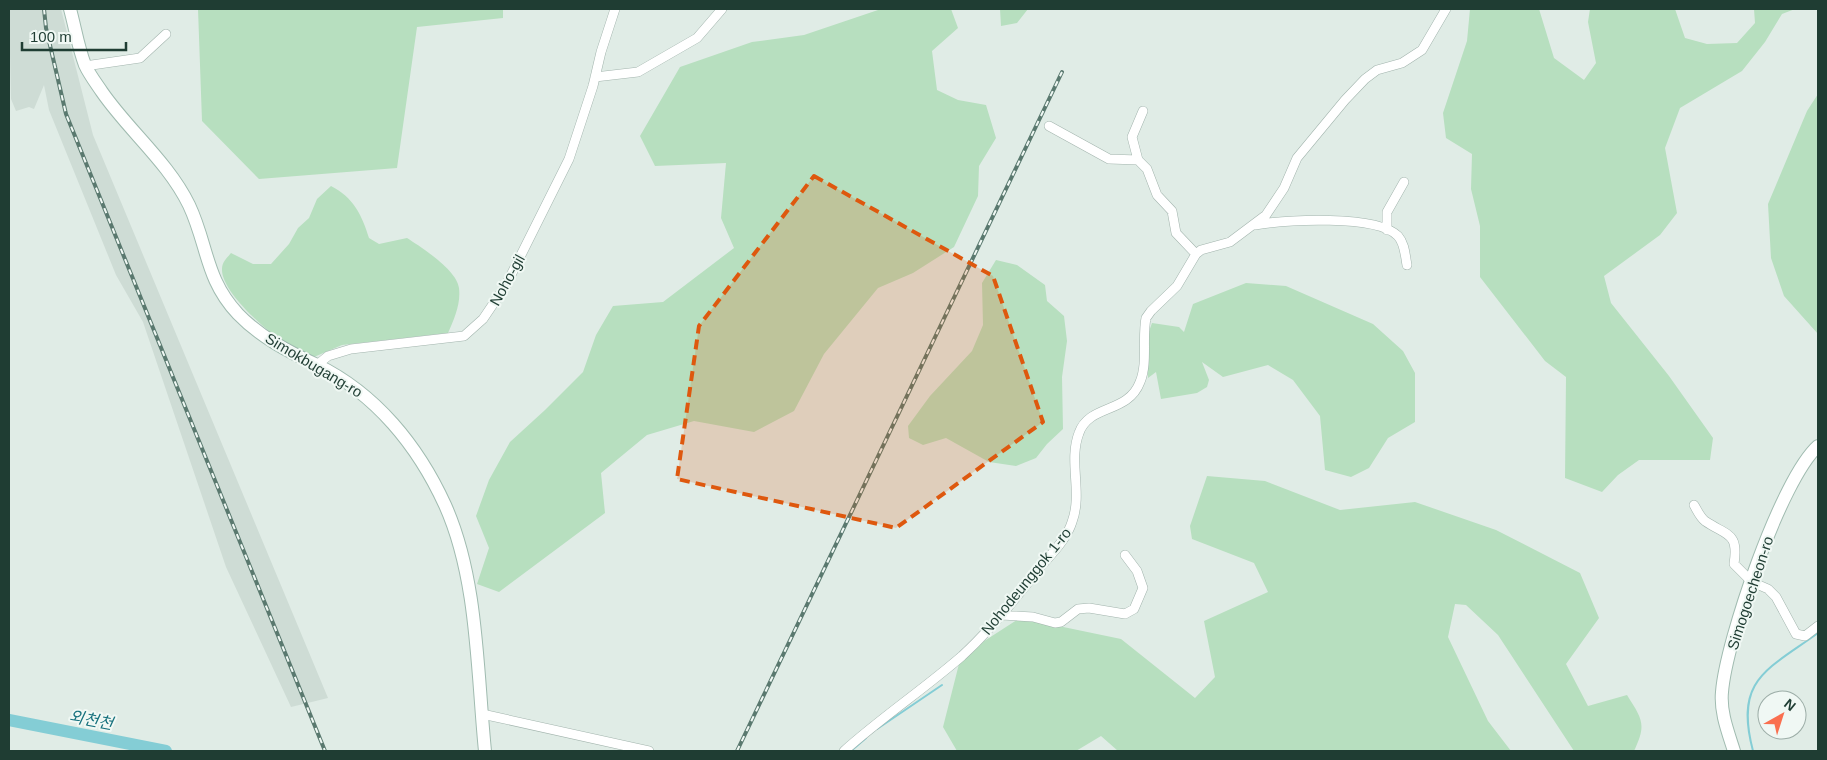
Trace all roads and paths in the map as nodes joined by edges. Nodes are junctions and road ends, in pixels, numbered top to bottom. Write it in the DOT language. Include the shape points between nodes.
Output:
graph roads {
  1 [pos="70,9"];
  2 [pos="615,9"];
  3 [pos="722,9"];
  4 [pos="1446,9"];
  5 [pos="166,34"];
  6 [pos="86,66"];
  7 [pos="595,77"];
  8 [pos="1143,111"];
  9 [pos="1049,126"];
  10 [pos="1138,160"];
  11 [pos="1404,182"];
  12 [pos="1253,226"];
  13 [pos="1387,230"];
  14 [pos="1196,254"];
  15 [pos="1407,265"];
  16 [pos="317,366"];
  17 [pos="1818,446"];
  18 [pos="1694,505"];
  19 [pos="1125,555"];
  20 [pos="1752,582"];
  21 [pos="1002,615"];
  22 [pos="1818,626"];
  23 [pos="482,718"];
  24 [pos="485,751"];
  25 [pos="649,751"];
  26 [pos="844,751"];
  27 [pos="1734,751"];
  1 -- 6 [label="main road, Simokbugang-ro"];
  2 -- 7 [label="street, Noho-gil"];
  3 -- 7 [label="street" via="693,41 638,72"];
  4 -- 12 [label="street" via="1422,50 1402,63 1377,70 1345,100 1297,158 1275,204"];
  5 -- 6 [label="street" via="140,58"];
  6 -- 16 [label="main road, Simokbugang-ro" via="116,112 170,174 189,206 212,274 238,314 282,348"];
  7 -- 16 [label="street, Noho-gil" via="578,134 556,187 506,285 483,319 464,336 351,349 328,356"];
  8 -- 10 [label="street" via="1132,137"];
  9 -- 10 [label="street" via="1109,159"];
  10 -- 14 [label="street" via="1147,169 1157,195 1172,211 1176,233"];
  11 -- 13 [label="street" via="1387,212"];
  12 -- 13 [label="street" via="1277,222 1356,221"];
  12 -- 14 [label="street" via="1230,242"];
  13 -- 15 [label="street" via="1403,244"];
  14 -- 21 [label="street, Nohodeunggok 1-ro" via="1177,286 1146,318 1141,381 1134,393 1119,406 1085,421 1075,452 1078,486 1073,522"];
  16 -- 23 [label="main road, Simokbugang-ro" via="356,389 379,408 401,432 445,505 458,541 471,604"];
  17 -- 20 [label="main road, Simogoecheon-ro" via="1785,495"];
  18 -- 20 [label="street" via="1704,520 1729,533 1736,547 1734,564"];
  19 -- 21 [label="street" via="1137,571 1143,588 1134,609 1125,614 1078,609 1056,623 1033,617"];
  20 -- 22 [label="street" via="1768,589 1776,597 1796,634 1805,636"];
  20 -- 27 [label="main road, Simogoecheon-ro" via="1740,615 1722,693 1723,715"];
  21 -- 26 [label="street, Nohodeunggok 1-ro" via="961,656"];
  23 -- 24 [label="main road, Simokbugang-ro"];
  23 -- 25 [label="street"];
}
